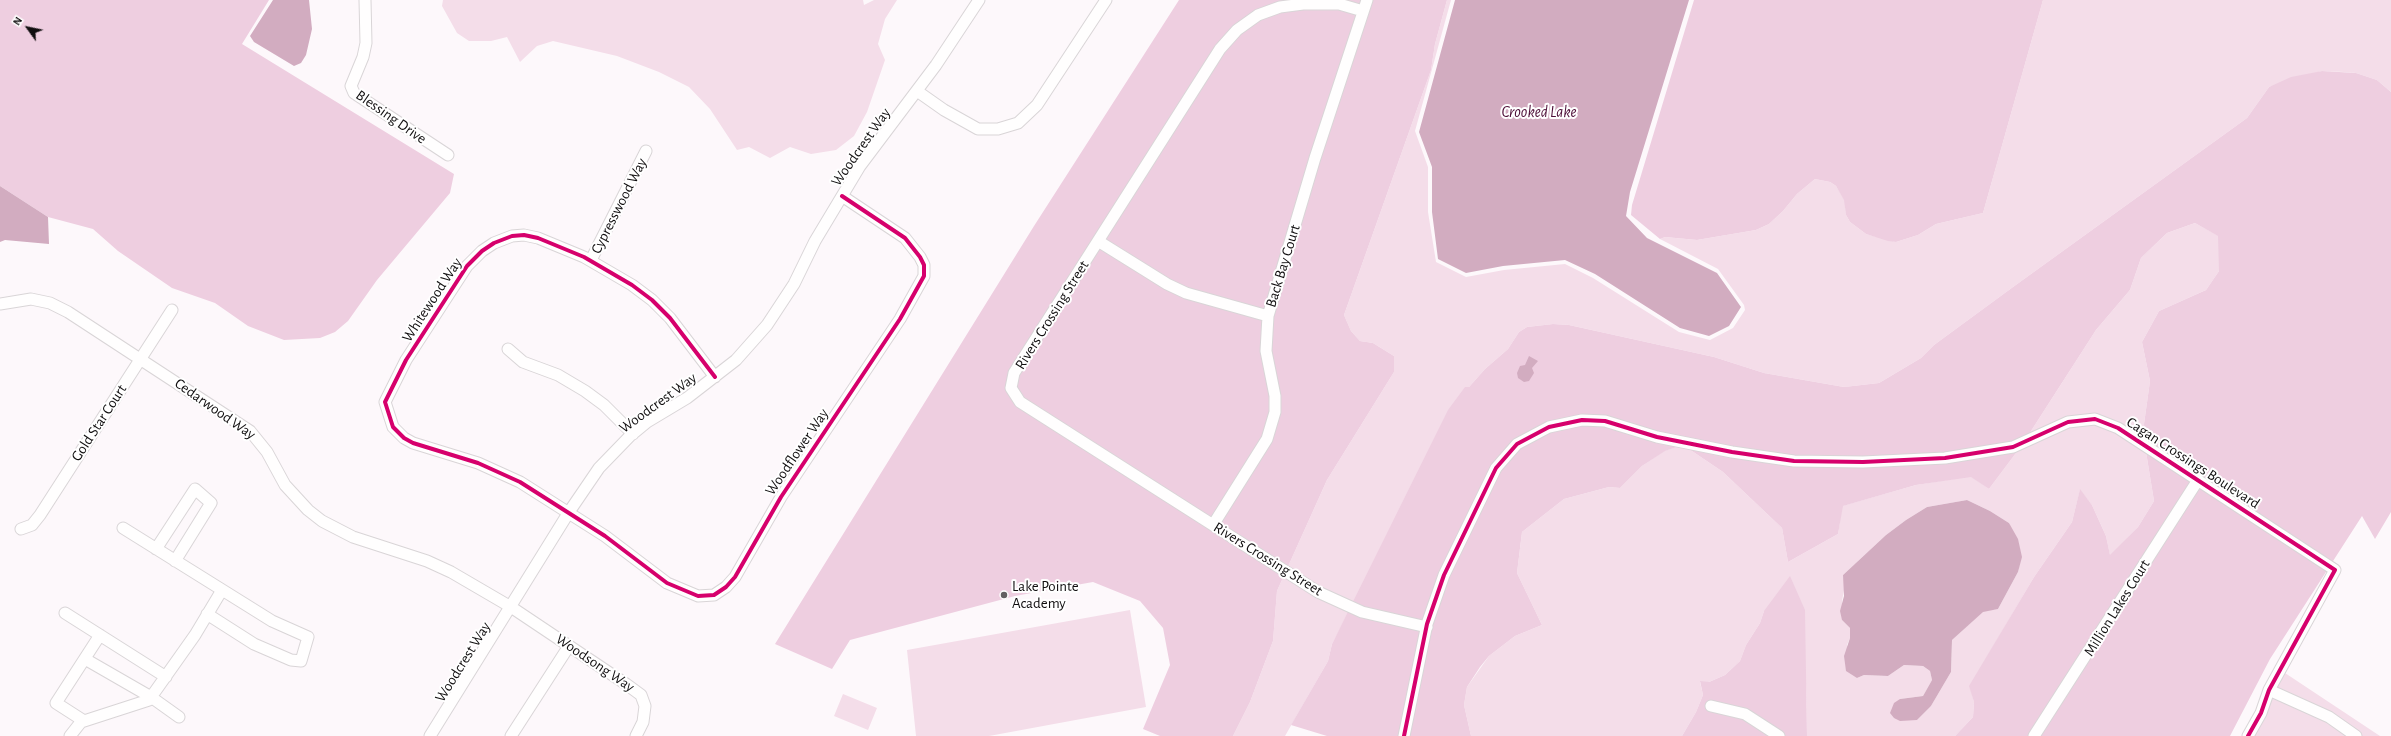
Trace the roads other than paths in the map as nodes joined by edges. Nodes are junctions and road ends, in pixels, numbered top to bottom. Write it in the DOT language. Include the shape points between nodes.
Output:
graph roads {
  1 [pos="365,0"];
  2 [pos="979,0"];
  3 [pos="1106,0"];
  4 [pos="1367,0"];
  5 [pos="1363,11"];
  6 [pos="917,91"];
  7 [pos="646,151"];
  8 [pos="448,155"];
  9 [pos="842,196"];
  10 [pos="1098,241"];
  11 [pos="591,260"];
  12 [pos="0,304"];
  13 [pos="172,310"];
  14 [pos="1268,316"];
  15 [pos="508,349"];
  16 [pos="140,359"];
  17 [pos="715,376"];
  18 [pos="633,434"];
  19 [pos="2198,480"];
  20 [pos="569,512"];
  21 [pos="1213,525"];
  22 [pos="122,528"];
  23 [pos="21,530"];
  24 [pos="156,549"];
  25 [pos="175,561"];
  26 [pos="222,590"];
  27 [pos="511,607"];
  28 [pos="66,613"];
  29 [pos="207,614"];
  30 [pos="1427,627"];
  31 [pos="100,635"];
  32 [pos="569,646"];
  33 [pos="85,659"];
  34 [pos="166,677"];
  35 [pos="2269,690"];
  36 [pos="151,697"];
  37 [pos="1711,706"];
  38 [pos="179,717"];
  39 [pos="84,721"];
  40 [pos="70,736"];
  41 [pos="430,736"];
  42 [pos="511,736"];
  43 [pos="636,736"];
  44 [pos="1404,736"];
  45 [pos="1779,736"];
  46 [pos="2034,736"];
  47 [pos="2248,736"];
  48 [pos="2356,736"];
  1 -- 8 [label="street, Blessing Drive" via="366,43 363,58 351,86 354,93"];
  2 -- 6 [label="street, Woodcrest Way"];
  3 -- 6 [label="street" via="1042,100 1018,123 998,129 978,129"];
  4 -- 5 [label="street, Back Bay Court"];
  5 -- 10 [label="street, Rivers Crossing Street" via="1339,4 1280,7 1258,15 1237,30 1220,49"];
  5 -- 14 [label="street, Back Bay Court" via="1324,129"];
  6 -- 9 [label="street, Woodcrest Way" via="883,133"];
  7 -- 11 [label="street, Cypresswood Way"];
  9 -- 17 [label="street, Woodcrest Way" via="815,241 794,284 767,325 743,353"];
  9 -- 20 [label="street, Woodflower Way" via="905,238 924,265 924,276 900,319 781,497 735,577 714,595 698,596 678,589 655,576 605,536"];
  10 -- 14 [label="street" via="1186,293"];
  10 -- 21 [label="street, Rivers Crossing Street" via="1014,373 1011,388 1020,402"];
  11 -- 17 [label="street, Whitewood Way" via="632,285 657,305 686,337"];
  11 -- 20 [label="street, Whitewood Way" via="538,238 524,235 505,238 482,251 468,266 406,360 385,402 393,426 413,444 449,453 497,471 542,494"];
  12 -- 16 [label="street, Cedarwood Way" via="22,299 50,303"];
  13 -- 16 [label="street, Gold Star Court"];
  14 -- 21 [label="street, Back Bay Court" via="1266,350 1275,396 1275,412 1267,439"];
  15 -- 18 [label="street" via="523,362 558,375 585,390"];
  16 -- 23 [label="street, Gold Star Court" via="40,515 32,525"];
  16 -- 27 [label="street, Cedarwood Way" via="250,431 260,441 289,489 322,521 353,537 427,561 452,572"];
  17 -- 18 [label="street, Woodcrest Way"];
  18 -- 20 [label="street, Woodcrest Way" via="599,468"];
  19 -- 30 [label="street, Cagan Crossings Boulevard" via="2118,428 2095,419 2068,422 2013,447 1945,458 1863,462 1794,461 1657,437 1605,421 1576,422 1549,427 1517,444 1496,468 1444,575"];
  19 -- 35 [label="street, Cagan Crossings Boulevard" via="2335,570"];
  19 -- 46 [label="street, Million Lakes Court"];
  20 -- 27 [label="street, Woodcrest Way"];
  21 -- 30 [label="street, Rivers Crossing Street" via="1318,592 1362,612"];
  22 -- 24 [label="street"];
  24 -- 25 [label="street"];
  24 -- 25 [label="street" via="196,490 211,503"];
  25 -- 26 [label="street"];
  26 -- 29 [label="street"];
  26 -- 29 [label="street" via="272,622 308,637 301,661 291,660 254,644"];
  27 -- 32 [label="street, Woodsong Way"];
  27 -- 41 [label="street, Woodcrest Way"];
  28 -- 31 [label="street"];
  29 -- 34 [label="street"];
  30 -- 44 [label="street, Cagan Crossings Boulevard"];
  31 -- 33 [label="street"];
  31 -- 34 [label="street"];
  32 -- 42 [label="street"];
  32 -- 43 [label="street, Woodsong Way" via="642,695 645,715"];
  33 -- 36 [label="street"];
  33 -- 39 [label="street" via="56,703"];
  34 -- 36 [label="street"];
  35 -- 47 [label="street"];
  35 -- 48 [label="street" via="2310,706"];
  36 -- 38 [label="street"];
  36 -- 39 [label="street" via="149,700"];
  37 -- 45 [label="street" via="1745,714"];
  39 -- 40 [label="street"];
}
